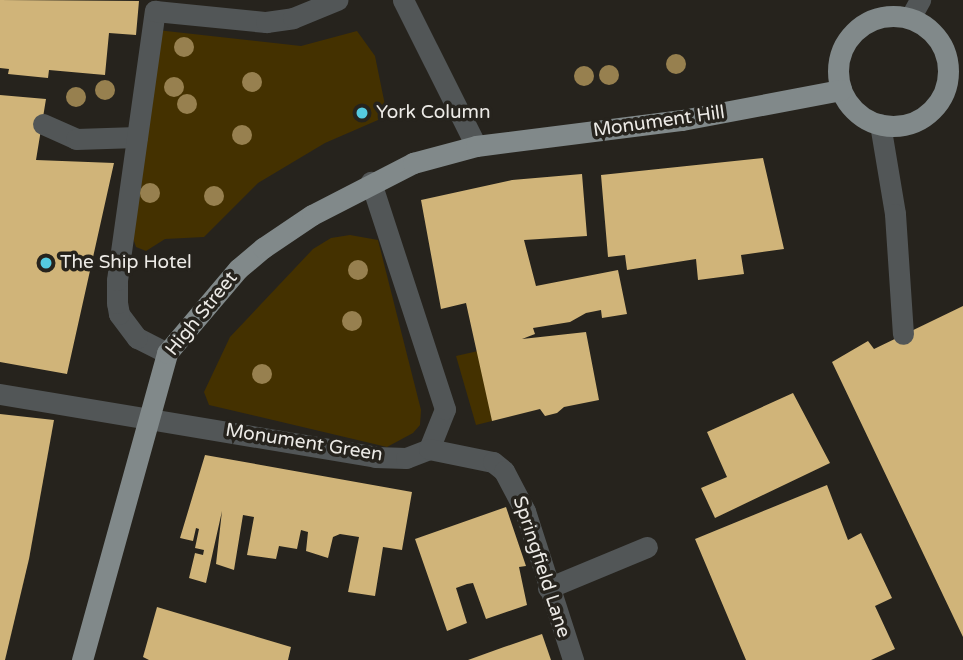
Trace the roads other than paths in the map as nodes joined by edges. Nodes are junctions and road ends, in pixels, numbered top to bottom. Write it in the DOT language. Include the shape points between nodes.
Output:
graph roads {
  1 [pos="337,0"];
  2 [pos="403,0"];
  3 [pos="915,9"];
  4 [pos="955,81"];
  5 [pos="841,90"];
  6 [pos="43,124"];
  7 [pos="880,124"];
  8 [pos="137,137"];
  9 [pos="477,146"];
  10 [pos="371,182"];
  11 [pos="903,334"];
  12 [pos="167,353"];
  13 [pos="0,394"];
  14 [pos="148,417"];
  15 [pos="429,449"];
  16 [pos="647,547"];
  17 [pos="548,588"];
  18 [pos="82,660"];
  19 [pos="573,660"];
  1 -- 8 [label="street" via="293,18 266,22 155,11"];
  2 -- 9 [label="street"];
  3 -- 4 [label="main road" via="936,35"];
  3 -- 5 [label="main road" via="875,19 848,39 840,55"];
  4 -- 7 [label="main road" via="931,112 898,126"];
  5 -- 7 [label="main road" via="863,118"];
  5 -- 9 [label="main road, Monument Hill" via="682,120"];
  6 -- 8 [label="street" via="76,139"];
  7 -- 11 [label="street" via="895,214"];
  8 -- 12 [label="street" via="117,303 126,326 137,338"];
  9 -- 10 [label="main road, High Street" via="413,163"];
  10 -- 12 [label="main road, High Street" via="263,247 238,269"];
  10 -- 15 [label="street" via="445,409"];
  12 -- 14 [label="main road, High Street"];
  13 -- 14 [label="street, Monument Green"];
  14 -- 15 [label="street, Monument Green" via="374,457 405,458"];
  14 -- 18 [label="main road, High Street"];
  15 -- 17 [label="street, Springfield Lane" via="493,462 504,471 525,511"];
  16 -- 17 [label="street"];
  17 -- 19 [label="street, Springfield Lane"];
}
